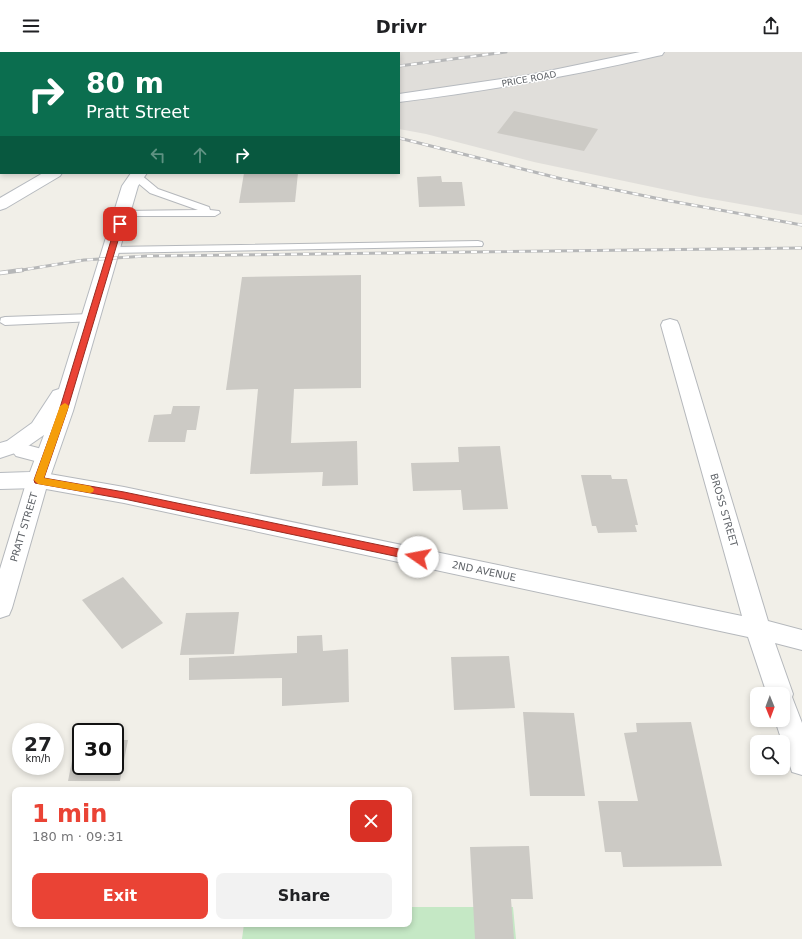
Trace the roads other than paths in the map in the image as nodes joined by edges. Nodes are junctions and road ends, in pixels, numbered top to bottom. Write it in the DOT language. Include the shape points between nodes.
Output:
graph roads {
  1 [pos="657,52"];
  2 [pos="400,98"];
  3 [pos="52,174"];
  4 [pos="137,174"];
  5 [pos="0,205"];
  6 [pos="122,214"];
  7 [pos="478,244"];
  8 [pos="112,250"];
  9 [pos="91,318"];
  10 [pos="6,321"];
  11 [pos="670,325"];
  12 [pos="74,373"];
  13 [pos="0,451"];
  14 [pos="38,480"];
  15 [pos="0,481"];
  16 [pos="0,608"];
  17 [pos="758,629"];
  18 [pos="802,640"];
  19 [pos="778,687"];
  20 [pos="790,726"];
  21 [pos="802,763"];
  1 -- 2 [label="street, PRICE ROAD" via="553,75"];
  3 -- 5 [label="street"];
  4 -- 6 [label="street, PRATT STREET" via="130,186"];
  4 -- 6 [label="lane" via="154,191 215,212"];
  6 -- 8 [label="street, PRATT STREET"];
  7 -- 8 [label="lane"];
  8 -- 9 [label="street, PRATT STREET"];
  9 -- 10 [label="lane"];
  9 -- 12 [label="street, PRATT STREET"];
  11 -- 17 [label="street, BROSS STREET"];
  12 -- 13 [label="street" via="39,428 14,446"];
  12 -- 14 [label="street, PRATT STREET"];
  14 -- 15 [label="street, 2ND AVENUE"];
  14 -- 16 [label="street, PRATT STREET"];
  14 -- 17 [label="street, 2ND AVENUE" via="132,497"];
  17 -- 18 [label="street, 2ND AVENUE"];
  17 -- 19 [label="street, BROSS STREET"];
  20 -- 21 [label="street"];
}
